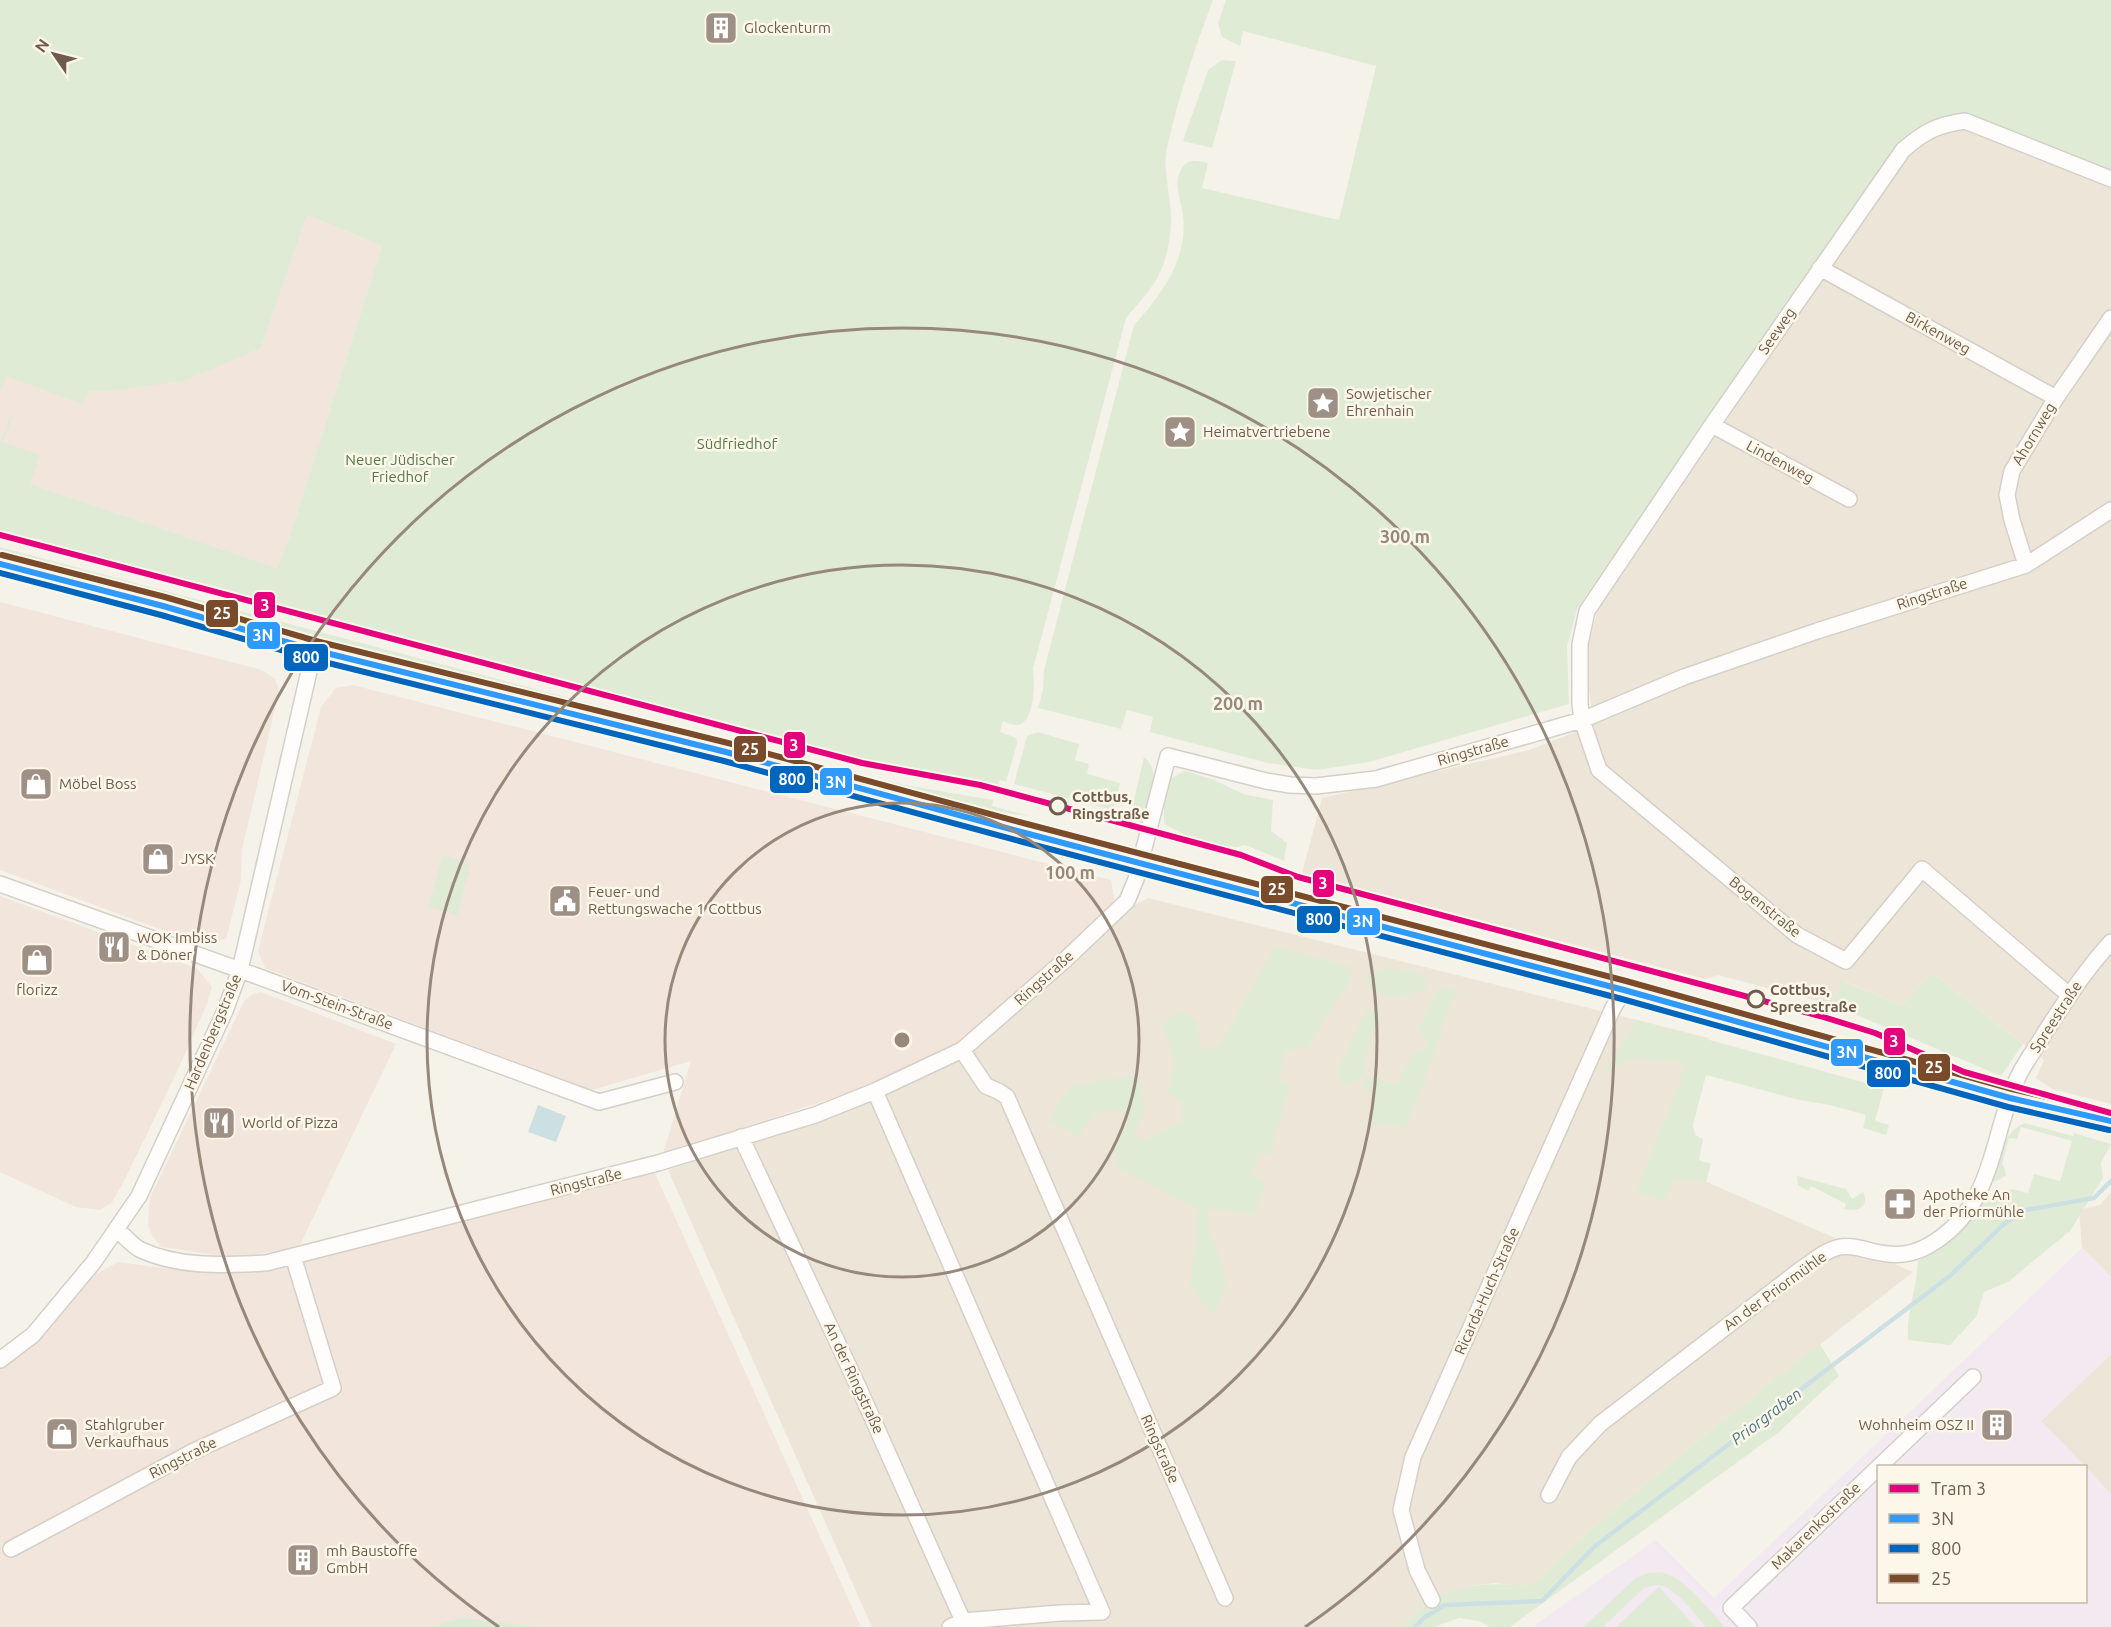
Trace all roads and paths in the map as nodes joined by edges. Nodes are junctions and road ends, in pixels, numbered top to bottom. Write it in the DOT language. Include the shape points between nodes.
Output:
graph roads {
  1 [pos="2111,179"];
  2 [pos="1820,268"];
  3 [pos="2111,318"];
  4 [pos="2056,398"];
  5 [pos="1712,425"];
  6 [pos="1849,499"];
  7 [pos="2111,510"];
  8 [pos="0,564"];
  9 [pos="2026,565"];
  10 [pos="314,650"];
  11 [pos="1582,720"];
  12 [pos="1140,863"];
  13 [pos="0,884"];
  14 [pos="2111,942"];
  15 [pos="240,970"];
  16 [pos="1624,990"];
  17 [pos="2069,995"];
  18 [pos="962,1050"];
  19 [pos="675,1082"];
  20 [pos="875,1091"];
  21 [pos="2010,1098"];
  22 [pos="2111,1121"];
  23 [pos="741,1137"];
  24 [pos="111,1236"];
  25 [pos="293,1257"];
  26 [pos="0,1360"];
  27 [pos="1973,1377"];
  28 [pos="1881,1465"];
  29 [pos="1877,1469"];
  30 [pos="1550,1495"];
  31 [pos="11,1549"];
  32 [pos="1225,1598"];
  33 [pos="1432,1600"];
  34 [pos="957,1624"];
  35 [pos="1749,1627"];
  1 -- 2 [label="street, Seeweg" via="1965,121 1942,124 1923,133 1903,150"];
  2 -- 4 [label="street, Birkenweg"];
  2 -- 5 [label="street, Seeweg"];
  3 -- 4 [label="street, Ahornweg"];
  4 -- 9 [label="street, Ahornweg" via="2012,471 2007,495"];
  5 -- 6 [label="street, Lindenweg"];
  5 -- 11 [label="street, Seeweg" via="1587,611 1580,644"];
  7 -- 9 [label="street, Ringstraße"];
  8 -- 10 [label="main road"];
  9 -- 11 [label="street, Ringstraße" via="1695,673"];
  10 -- 12 [label="main road" via="726,752"];
  10 -- 15 [label="street, Hardenbergstraße"];
  11 -- 12 [label="street, Ringstraße" via="1376,779 1316,786 1266,781 1168,756"];
  11 -- 17 [label="street, Bogenstraße" via="1599,770 1797,935 1846,961 1922,869"];
  12 -- 16 [label="main road"];
  12 -- 18 [label="street, Ringstraße" via="1127,901"];
  13 -- 15 [label="street, Vom-Stein-Straße"];
  14 -- 17 [label="street, Spreestraße"];
  15 -- 19 [label="street, Vom-Stein-Straße" via="599,1102"];
  15 -- 24 [label="street, Hardenbergstraße" via="140,1196"];
  16 -- 21 [label="main road"];
  16 -- 33 [label="street, Ricarda-Huch-Straße" via="1413,1457 1401,1510 1417,1570"];
  17 -- 21 [label="street, Spreestraße" via="2018,1076"];
  18 -- 20 [label="street, Ringstraße"];
  18 -- 32 [label="street, Ringstraße" via="986,1086 1007,1097"];
  20 -- 23 [label="street, Ringstraße" via="815,1115"];
  20 -- 34 [label="street, An der Ringstraße" via="1102,1612"];
  21 -- 22 [label="main road"];
  21 -- 30 [label="street, An der Priormühle" via="1990,1167 1953,1227 1928,1245 1902,1255 1857,1247 1827,1252 1600,1424 1569,1457"];
  23 -- 25 [label="street, Ringstraße" via="658,1163"];
  23 -- 34 [label="street, An der Ringstraße" via="857,1384"];
  24 -- 25 [label="street, Ringstraße" via="126,1236 135,1247 157,1256 202,1265 266,1263"];
  24 -- 26 [label="street, Hardenbergstraße" via="33,1335"];
  25 -- 31 [label="street, Ringstraße" via="333,1388 194,1451"];
  27 -- 28 [label="street, Makarenkostraße"];
  29 -- 35 [label="street, Makarenkostraße" via="1731,1608"];
}
